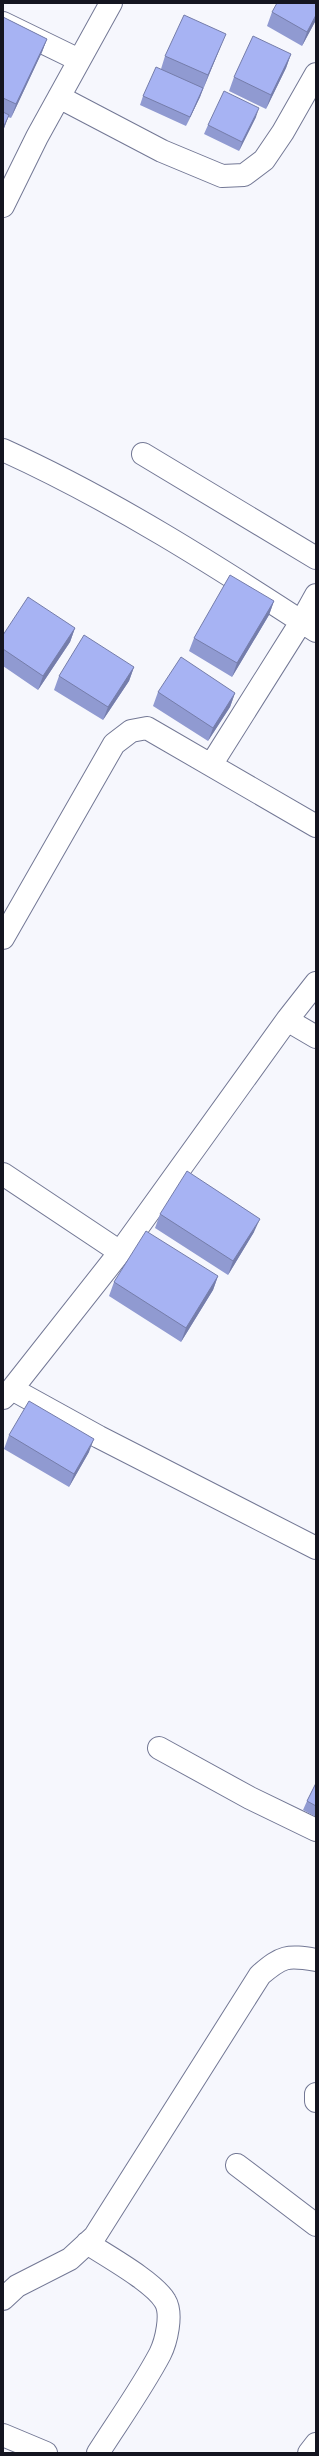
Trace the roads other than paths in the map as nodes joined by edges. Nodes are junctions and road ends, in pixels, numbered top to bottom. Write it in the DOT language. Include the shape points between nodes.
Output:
graph roads {
  1 [pos="110,3"];
  2 [pos="3,23"];
  3 [pos="79,60"];
  4 [pos="316,74"];
  5 [pos="59,97"];
  6 [pos="3,206"];
  7 [pos="3,450"];
  8 [pos="143,454"];
  9 [pos="316,558"];
  10 [pos="316,595"];
  11 [pos="309,627"];
  12 [pos="211,765"];
  13 [pos="316,826"];
  14 [pos="3,938"];
  15 [pos="316,983"];
  16 [pos="287,1020"];
  17 [pos="316,1038"];
  18 [pos="3,1174"];
  19 [pos="120,1252"];
  20 [pos="7,1394"];
  21 [pos="316,1548"];
  22 [pos="159,1748"];
  23 [pos="316,1830"];
  24 [pos="316,1960"];
  25 [pos="316,2094"];
  26 [pos="316,2101"];
  27 [pos="237,2165"];
  28 [pos="316,2224"];
  29 [pos="87,2243"];
  30 [pos="3,2299"];
  31 [pos="3,2435"];
  32 [pos="316,2444"];
  33 [pos="46,2453"];
  34 [pos="98,2453"];
  35 [pos="310,2453"];
  1 -- 3 [label="street"];
  2 -- 3 [label="street"];
  3 -- 5 [label="street"];
  4 -- 5 [label="street" via="264,160 244,175 222,176 162,151"];
  5 -- 6 [label="street"];
  7 -- 11 [label="street" via="60,476 125,512"];
  8 -- 9 [label="street"];
  10 -- 11 [label="street"];
  11 -- 12 [label="street"];
  12 -- 13 [label="street"];
  12 -- 14 [label="street" via="147,728 131,731 114,744"];
  15 -- 16 [label="street"];
  16 -- 17 [label="street"];
  16 -- 19 [label="street"];
  18 -- 19 [label="street"];
  19 -- 20 [label="street"];
  20 -- 21 [label="street" via="99,1437"];
  22 -- 23 [label="street" via="250,1798"];
  24 -- 29 [label="street" via="294,1956 277,1960 260,1975 138,2170 95,2236"];
  25 -- 26 [label="street"];
  27 -- 28 [label="street"];
  29 -- 30 [label="street" via="70,2259 17,2286"];
  29 -- 34 [label="street" via="155,2288 166,2302 168,2313 161,2353"];
  31 -- 33 [label="street"];
  32 -- 35 [label="street"];
}
